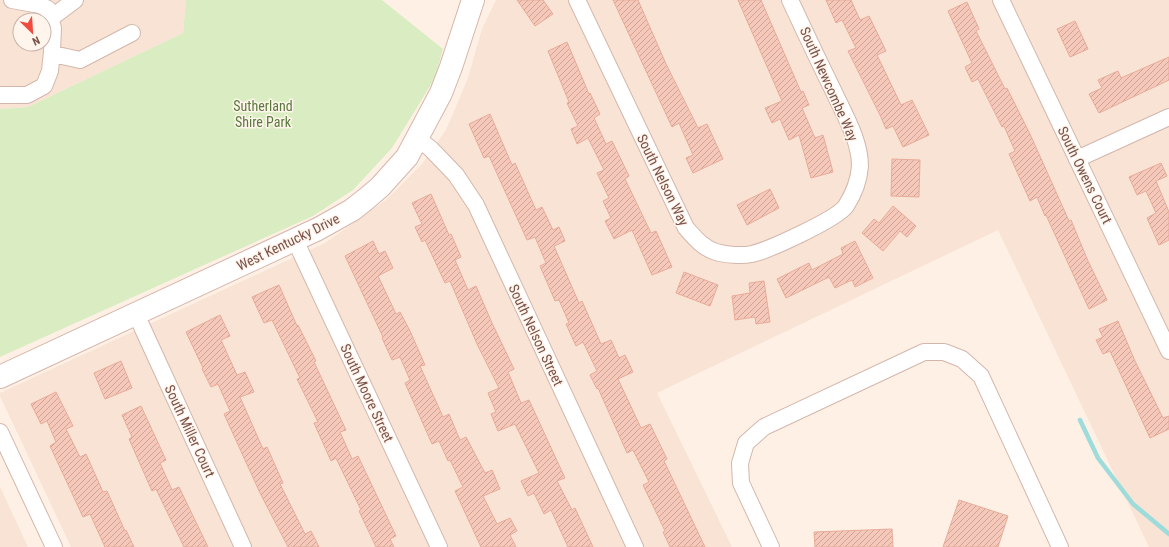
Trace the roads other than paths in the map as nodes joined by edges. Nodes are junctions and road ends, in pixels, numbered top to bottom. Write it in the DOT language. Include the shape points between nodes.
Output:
graph roads {
  1 [pos="12,0"];
  2 [pos="75,0"];
  3 [pos="473,0"];
  4 [pos="577,0"];
  5 [pos="790,0"];
  6 [pos="1001,0"];
  7 [pos="49,12"];
  8 [pos="52,17"];
  9 [pos="52,23"];
  10 [pos="132,33"];
  11 [pos="52,56"];
  12 [pos="0,95"];
  13 [pos="1169,117"];
  14 [pos="417,138"];
  15 [pos="1077,159"];
  16 [pos="852,194"];
  17 [pos="295,240"];
  18 [pos="136,314"];
  19 [pos="1165,332"];
  20 [pos="1169,351"];
  21 [pos="0,377"];
  22 [pos="0,432"];
  23 [pos="54,547"];
  24 [pos="243,547"];
  25 [pos="439,547"];
  26 [pos="635,547"];
  27 [pos="772,547"];
  28 [pos="1060,547"];
  1 -- 7 [label="street" via="40,5"];
  2 -- 8 [label="street"];
  3 -- 14 [label="street, West Kentucky Drive" via="441,93"];
  4 -- 16 [label="street, South Nelson Way" via="686,228 702,246 716,252 752,254 835,216 845,207"];
  5 -- 16 [label="street, South Newcombe Way" via="857,146 860,166"];
  6 -- 15 [label="street, South Owens Court"];
  9 -- 11 [label="street"];
  10 -- 11 [label="street" via="80,60"];
  11 -- 12 [label="street" via="44,86 27,95"];
  13 -- 15 [label="street"];
  14 -- 17 [label="street, West Kentucky Drive" via="407,157 393,174 366,199 336,219"];
  14 -- 26 [label="street, South Nelson Street" via="456,175 476,205"];
  15 -- 19 [label="street, South Owens Court"];
  17 -- 18 [label="street, West Kentucky Drive"];
  17 -- 25 [label="street, South Moore Street"];
  18 -- 21 [label="street, West Kentucky Drive"];
  18 -- 24 [label="street, South Miller Court"];
  19 -- 20 [label="street, South Owens Court"];
  22 -- 23 [label="street"];
  27 -- 28 [label="street" via="741,483 740,463 746,443 764,427 924,352 944,352 962,359 981,376"];
}
